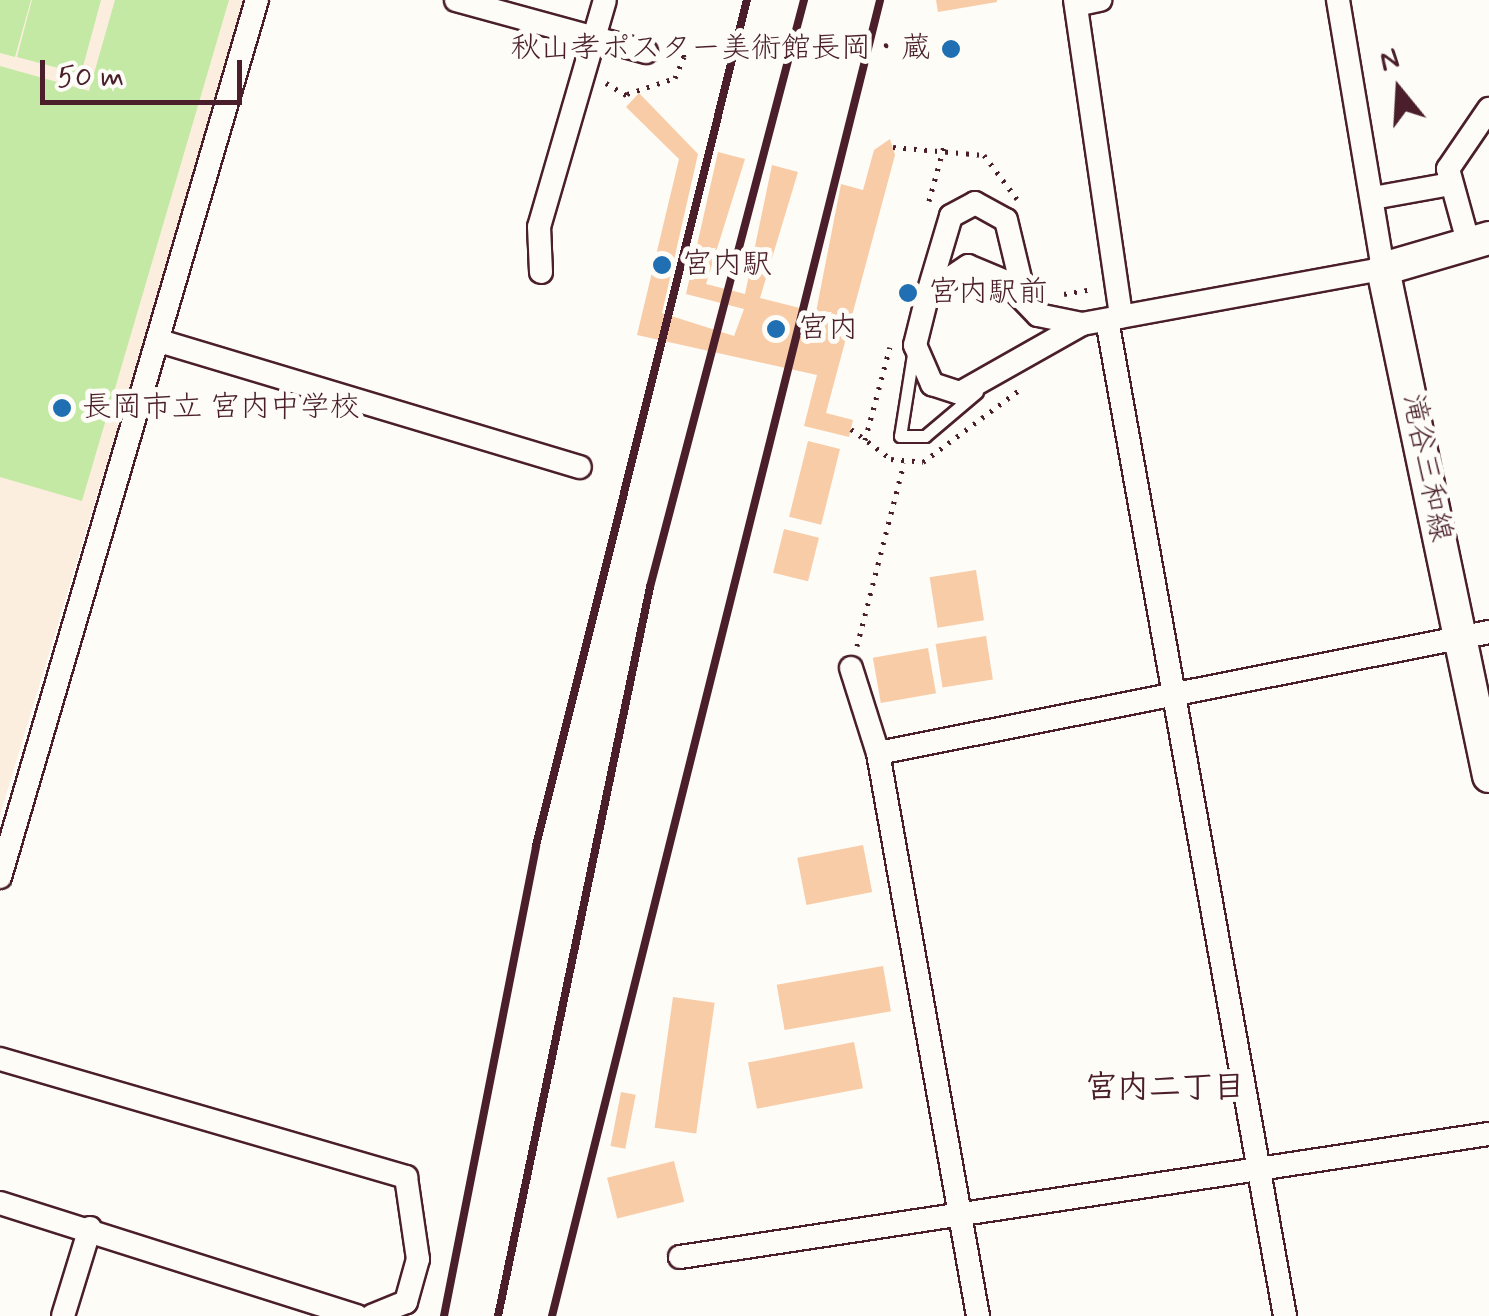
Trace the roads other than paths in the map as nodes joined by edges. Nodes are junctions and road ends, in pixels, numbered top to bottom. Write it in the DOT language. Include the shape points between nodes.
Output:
graph roads {
  1 [pos="257,0"];
  2 [pos="456,0"];
  3 [pos="605,0"];
  4 [pos="1100,0"];
  5 [pos="1338,0"];
  6 [pos="1075,2"];
  7 [pos="596,37"];
  8 [pos="646,52"];
  9 [pos="1489,109"];
  10 [pos="1451,184"];
  11 [pos="1373,198"];
  12 [pos="1479,242"];
  13 [pos="1383,269"];
  14 [pos="541,272"];
  15 [pos="928,294"];
  16 [pos="1025,299"];
  17 [pos="1114,318"];
  18 [pos="1082,324"];
  19 [pos="163,342"];
  20 [pos="915,345"];
  21 [pos="988,383"];
  22 [pos="580,467"];
  23 [pos="1475,636"];
  24 [pos="851,668"];
  25 [pos="1172,697"];
  26 [pos="878,753"];
  27 [pos="1489,776"];
  28 [pos="0,877"];
  29 [pos="0,1059"];
  30 [pos="1489,1134"];
  31 [pos="1257,1169"];
  32 [pos="0,1203"];
  33 [pos="961,1218"];
  34 [pos="90,1228"];
  35 [pos="680,1257"];
  36 [pos="63,1316"];
  37 [pos="357,1316"];
  38 [pos="372,1316"];
  39 [pos="978,1316"];
  40 [pos="1285,1316"];
  1 -- 19 [label="street"];
  2 -- 7 [label="street"];
  3 -- 7 [label="street"];
  4 -- 6 [label="street"];
  5 -- 11 [label="street"];
  6 -- 17 [label="street"];
  7 -- 8 [label="street"];
  7 -- 14 [label="street" via="539,227"];
  9 -- 10 [label="street" via="1456,151"];
  10 -- 11 [label="street"];
  10 -- 12 [label="street"];
  11 -- 13 [label="street"];
  12 -- 13 [label="main road"];
  13 -- 17 [label="street"];
  13 -- 23 [label="main road, 滝谷三和線"];
  15 -- 16 [label="street" via="968,266"];
  15 -- 16 [label="street" via="951,216 976,203 1006,220"];
  15 -- 20 [label="street"];
  16 -- 18 [label="street" via="1038,315"];
  17 -- 18 [label="street"];
  17 -- 25 [label="street"];
  18 -- 21 [label="street"];
  19 -- 22 [label="street"];
  19 -- 28 [label="street"];
  20 -- 21 [label="street" via="924,374 946,391"];
  20 -- 21 [label="lane" via="896,426 908,441"];
  23 -- 25 [label="street"];
  23 -- 27 [label="main road, 滝谷三和線"];
  24 -- 26 [label="street"];
  25 -- 26 [label="street"];
  25 -- 31 [label="street"];
  26 -- 33 [label="street"];
  29 -- 38 [label="street" via="406,1177 418,1258 406,1302"];
  30 -- 31 [label="street"];
  31 -- 33 [label="street"];
  31 -- 40 [label="street"];
  32 -- 34 [label="street"];
  33 -- 35 [label="street"];
  33 -- 39 [label="street"];
  34 -- 36 [label="street"];
  34 -- 37 [label="street"];
}
